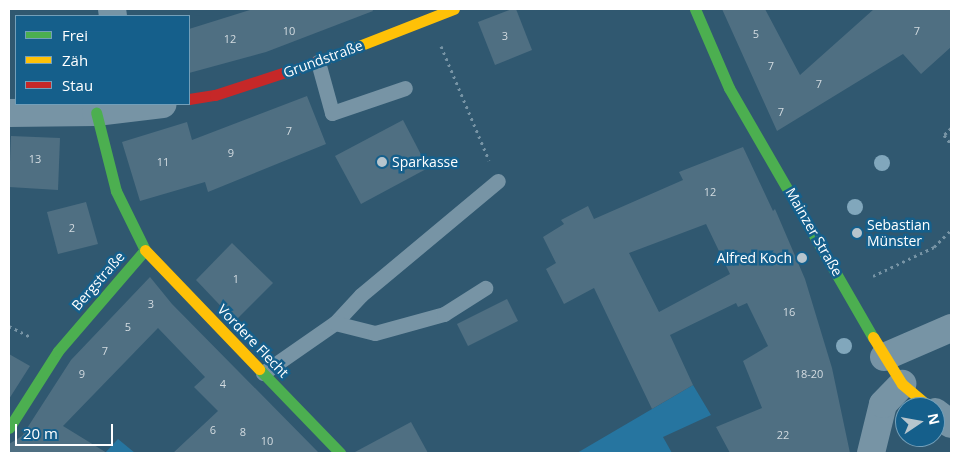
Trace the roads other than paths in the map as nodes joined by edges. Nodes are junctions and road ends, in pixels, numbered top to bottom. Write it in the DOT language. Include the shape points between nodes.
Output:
graph roads {
  1 [pos="454,9"];
  2 [pos="696,9"];
  3 [pos="318,62"];
  4 [pos="405,88"];
  5 [pos="190,100"];
  6 [pos="153,105"];
  7 [pos="112,109"];
  8 [pos="9,112"];
  9 [pos="498,181"];
  10 [pos="144,250"];
  11 [pos="485,288"];
  12 [pos="334,323"];
  13 [pos="951,328"];
  14 [pos="884,357"];
  15 [pos="263,373"];
  16 [pos="902,384"];
  17 [pos="917,397"];
  18 [pos="9,428"];
  19 [pos="340,453"];
  20 [pos="871,453"];
  1 -- 3 [label="street, Grundstraße"];
  2 -- 14 [label="street, Mainzer Straße" via="729,88"];
  3 -- 4 [label="lane" via="332,112"];
  3 -- 5 [label="street, Grundstraße"];
  6 -- 7 [label="street"];
  7 -- 8 [label="street"];
  7 -- 10 [label="street, Bergstraße" via="116,191"];
  9 -- 12 [label="lane" via="361,295"];
  10 -- 15 [label="street, Vordere Flecht"];
  10 -- 18 [label="street, Bergstraße" via="58,351"];
  11 -- 12 [label="lane" via="444,314 375,333"];
  12 -- 15 [label="lane"];
  13 -- 14 [label="street"];
  14 -- 16 [label="street, Mainzer Straße"];
  15 -- 19 [label="street, Vordere Flecht"];
  16 -- 17 [label="street, Mainzer Straße"];
  16 -- 20 [label="street" via="883,404"];
}
